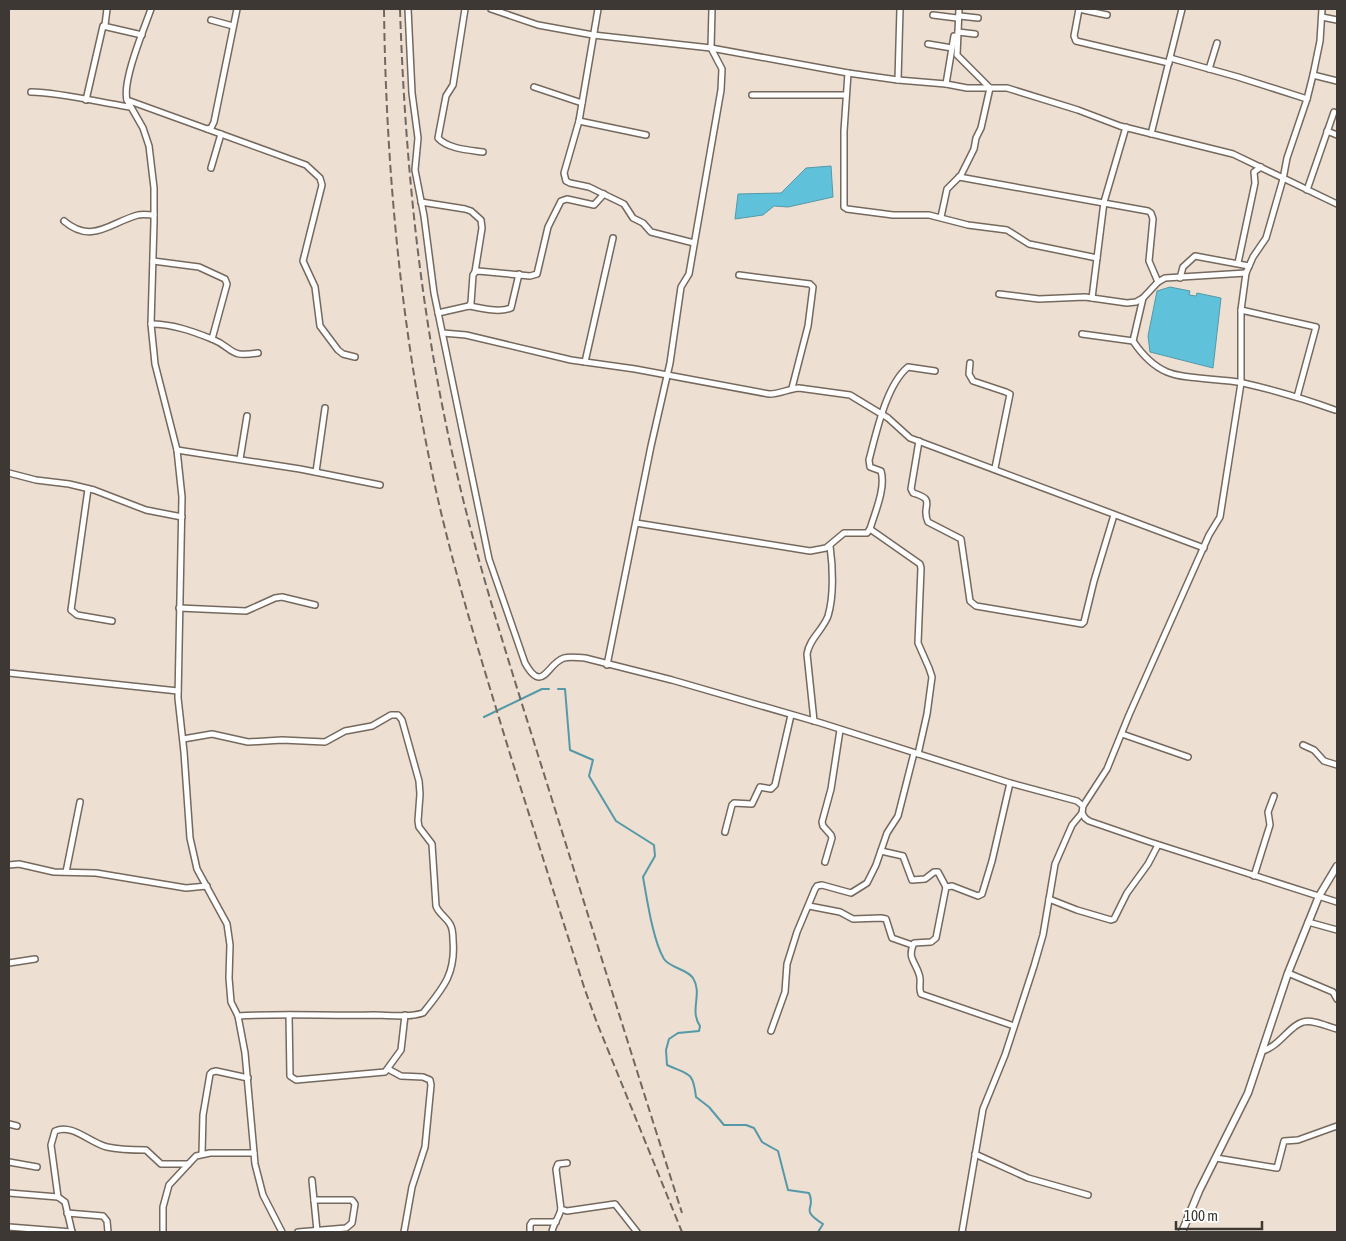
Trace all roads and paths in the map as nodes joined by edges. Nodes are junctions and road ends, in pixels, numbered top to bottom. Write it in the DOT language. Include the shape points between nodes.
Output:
graph roads {
  1 [pos="108,9"];
  2 [pos="151,9"];
  3 [pos="237,9"];
  4 [pos="408,9"];
  5 [pos="466,9"];
  6 [pos="491,9"];
  7 [pos="598,9"];
  8 [pos="712,9"];
  9 [pos="900,9"];
  10 [pos="959,9"];
  11 [pos="1079,9"];
  12 [pos="1182,9"];
  13 [pos="1322,9"];
  14 [pos="933,15"];
  15 [pos="1107,15"];
  16 [pos="958,17"];
  17 [pos="978,18"];
  18 [pos="1322,18"];
  19 [pos="211,20"];
  20 [pos="1337,20"];
  21 [pos="105,25"];
  22 [pos="233,26"];
  23 [pos="958,32"];
  24 [pos="975,34"];
  25 [pos="142,35"];
  26 [pos="593,35"];
  27 [pos="1218,43"];
  28 [pos="928,44"];
  29 [pos="711,48"];
  30 [pos="952,48"];
  31 [pos="1170,61"];
  32 [pos="1209,69"];
  33 [pos="848,73"];
  34 [pos="1314,75"];
  35 [pos="898,80"];
  36 [pos="1337,80"];
  37 [pos="946,84"];
  38 [pos="534,87"];
  39 [pos="990,88"];
  40 [pos="31,92"];
  41 [pos="752,95"];
  42 [pos="846,95"];
  43 [pos="86,100"];
  44 [pos="127,100"];
  45 [pos="1307,100"];
  46 [pos="582,103"];
  47 [pos="130,107"];
  48 [pos="1334,112"];
  49 [pos="579,121"];
  50 [pos="1126,127"];
  51 [pos="206,129"];
  52 [pos="1327,131"];
  53 [pos="221,134"];
  54 [pos="1151,134"];
  55 [pos="646,135"];
  56 [pos="1337,135"];
  57 [pos="483,152"];
  58 [pos="1261,167"];
  59 [pos="211,168"];
  60 [pos="959,178"];
  61 [pos="1283,179"];
  62 [pos="1307,190"];
  63 [pos="604,194"];
  64 [pos="421,202"];
  65 [pos="1104,202"];
  66 [pos="1337,204"];
  67 [pos="154,215"];
  68 [pos="941,217"];
  69 [pos="64,221"];
  70 [pos="613,238"];
  71 [pos="694,243"];
  72 [pos="1097,258"];
  73 [pos="153,261"];
  74 [pos="1238,263"];
  75 [pos="1249,266"];
  76 [pos="475,272"];
  77 [pos="1246,273"];
  78 [pos="519,274"];
  79 [pos="739,275"];
  80 [pos="1180,278"];
  81 [pos="1158,282"];
  82 [pos="999,294"];
  83 [pos="1092,298"];
  84 [pos="1144,298"];
  85 [pos="469,306"];
  86 [pos="1241,310"];
  87 [pos="438,313"];
  88 [pos="151,324"];
  89 [pos="443,333"];
  90 [pos="1082,334"];
  91 [pos="212,339"];
  92 [pos="1133,341"];
  93 [pos="258,353"];
  94 [pos="355,357"];
  95 [pos="586,362"];
  96 [pos="970,363"];
  97 [pos="935,371"];
  98 [pos="668,375"];
  99 [pos="1241,383"];
  100 [pos="792,388"];
  101 [pos="1297,397"];
  102 [pos="325,408"];
  103 [pos="1335,410"];
  104 [pos="881,414"];
  105 [pos="247,416"];
  106 [pos="919,441"];
  107 [pos="177,450"];
  108 [pos="240,459"];
  109 [pos="995,468"];
  110 [pos="316,472"];
  111 [pos="9,473"];
  112 [pos="380,485"];
  113 [pos="88,489"];
  114 [pos="1114,515"];
  115 [pos="182,517"];
  116 [pos="636,523"];
  117 [pos="870,529"];
  118 [pos="830,546"];
  119 [pos="1204,548"];
  120 [pos="315,605"];
  121 [pos="179,608"];
  122 [pos="112,620"];
  123 [pos="607,665"];
  124 [pos="9,673"];
  125 [pos="178,691"];
  126 [pos="792,715"];
  127 [pos="814,721"];
  128 [pos="840,730"];
  129 [pos="1122,734"];
  130 [pos="183,739"];
  131 [pos="1303,746"];
  132 [pos="916,754"];
  133 [pos="1188,757"];
  134 [pos="1337,766"];
  135 [pos="1010,783"];
  136 [pos="1274,796"];
  137 [pos="80,802"];
  138 [pos="1083,806"];
  139 [pos="1082,813"];
  140 [pos="725,832"];
  141 [pos="1158,845"];
  142 [pos="880,851"];
  143 [pos="825,862"];
  144 [pos="9,865"];
  145 [pos="1337,866"];
  146 [pos="66,872"];
  147 [pos="1254,876"];
  148 [pos="207,886"];
  149 [pos="946,887"];
  150 [pos="1319,896"];
  151 [pos="1049,899"];
  152 [pos="1337,902"];
  153 [pos="809,906"];
  154 [pos="1308,922"];
  155 [pos="1337,930"];
  156 [pos="912,945"];
  157 [pos="35,959"];
  158 [pos="9,963"];
  159 [pos="1288,972"];
  160 [pos="1337,999"];
  161 [pos="290,1014"];
  162 [pos="405,1015"];
  163 [pos="238,1016"];
  164 [pos="1014,1026"];
  165 [pos="1337,1029"];
  166 [pos="771,1031"];
  167 [pos="1262,1051"];
  168 [pos="388,1069"];
  169 [pos="248,1078"];
  170 [pos="9,1124"];
  171 [pos="17,1126"];
  172 [pos="1337,1126"];
  173 [pos="254,1153"];
  174 [pos="202,1154"];
  175 [pos="975,1154"];
  176 [pos="1216,1158"];
  177 [pos="9,1162"];
  178 [pos="567,1163"];
  179 [pos="188,1164"];
  180 [pos="36,1167"];
  181 [pos="312,1180"];
  182 [pos="9,1193"];
  183 [pos="1088,1195"];
  184 [pos="58,1197"];
  185 [pos="314,1200"];
  186 [pos="561,1209"];
  187 [pos="67,1213"];
  188 [pos="556,1222"];
  189 [pos="9,1227"];
  190 [pos="317,1231"];
  191 [pos="72,1232"];
  192 [pos="108,1232"];
  193 [pos="163,1232"];
  194 [pos="282,1232"];
  195 [pos="298,1232"];
  196 [pos="404,1232"];
  197 [pos="530,1232"];
  198 [pos="552,1232"];
  199 [pos="637,1232"];
  200 [pos="962,1232"];
  201 [pos="1182,1232"];
  1 -- 21 [label="street"];
  2 -- 25 [label="street"];
  3 -- 22 [label="street"];
  4 -- 64 [label="street" via="412,94 418,138 415,170"];
  5 -- 57 [label="street" via="453,85 446,96 438,138 457,148"];
  6 -- 26 [label="street" via="538,25"];
  7 -- 26 [label="street"];
  8 -- 29 [label="street"];
  9 -- 35 [label="street"];
  10 -- 16 [label="street"];
  11 -- 15 [label="street"];
  11 -- 31 [label="street" via="1076,41"];
  12 -- 31 [label="street"];
  13 -- 18 [label="street"];
  14 -- 16 [label="street"];
  16 -- 17 [label="street"];
  16 -- 23 [label="street"];
  16 -- 30 [label="street"];
  18 -- 20 [label="street"];
  18 -- 34 [label="street"];
  19 -- 22 [label="street"];
  21 -- 25 [label="street"];
  21 -- 43 [label="street"];
  22 -- 51 [label="street" via="214,122 211,128"];
  23 -- 24 [label="street"];
  23 -- 39 [label="street" via="957,55"];
  25 -- 44 [label="street" via="128,80"];
  26 -- 29 [label="street"];
  26 -- 46 [label="street"];
  27 -- 32 [label="street"];
  28 -- 30 [label="street"];
  29 -- 33 [label="street"];
  29 -- 71 [label="street" via="722,69 722,82"];
  30 -- 37 [label="street"];
  31 -- 32 [label="street"];
  31 -- 54 [label="street"];
  32 -- 45 [label="street"];
  33 -- 35 [label="street"];
  33 -- 42 [label="street"];
  34 -- 36 [label="street"];
  34 -- 45 [label="street"];
  35 -- 37 [label="street"];
  37 -- 39 [label="street"];
  38 -- 46 [label="street"];
  39 -- 50 [label="street" via="1008,88 1033,95"];
  39 -- 60 [label="street" via="974,149"];
  40 -- 43 [label="street"];
  41 -- 42 [label="street"];
  42 -- 68 [label="street" via="844,207 893,215"];
  43 -- 47 [label="street"];
  44 -- 47 [label="street"];
  44 -- 51 [label="street"];
  45 -- 61 [label="street" via="1286,158"];
  46 -- 49 [label="street"];
  47 -- 67 [label="street" via="148,141"];
  48 -- 52 [label="street"];
  49 -- 55 [label="street"];
  49 -- 63 [label="street" via="564,177 570,183"];
  50 -- 54 [label="street"];
  50 -- 65 [label="street"];
  51 -- 53 [label="street"];
  52 -- 56 [label="street"];
  52 -- 62 [label="street"];
  53 -- 59 [label="street"];
  53 -- 94 [label="street" via="306,165 320,178 322,185 303,262 315,287 320,326 338,350"];
  54 -- 58 [label="street" via="1233,154"];
  58 -- 61 [label="street"];
  58 -- 74 [label="street" via="1254,172 1255,183"];
  60 -- 65 [label="street"];
  60 -- 68 [label="street" via="947,189"];
  61 -- 62 [label="street"];
  61 -- 75 [label="street" via="1266,238"];
  62 -- 66 [label="street"];
  63 -- 71 [label="street" via="624,204 632,218 651,232"];
  63 -- 78 [label="street" via="594,205 567,199 561,201 548,227 537,274"];
  64 -- 76 [label="street" via="465,209 481,220"];
  64 -- 87 [label="street"];
  65 -- 72 [label="street"];
  65 -- 81 [label="street" via="1151,213 1150,261"];
  67 -- 69 [label="street" via="140,215 96,232 77,230"];
  67 -- 73 [label="street"];
  68 -- 72 [label="street" via="968,225 1006,230 1029,244"];
  70 -- 95 [label="street"];
  71 -- 98 [label="street" via="688,277 681,287"];
  72 -- 83 [label="street"];
  73 -- 88 [label="street"];
  73 -- 91 [label="street" via="199,267 225,279"];
  74 -- 75 [label="street"];
  74 -- 80 [label="street" via="1194,256 1183,267"];
  75 -- 77 [label="street"];
  76 -- 78 [label="street"];
  76 -- 85 [label="street"];
  77 -- 80 [label="street"];
  77 -- 86 [label="street"];
  78 -- 85 [label="street" via="511,308"];
  79 -- 100 [label="street" via="814,287"];
  80 -- 81 [label="street" via="1165,278"];
  81 -- 84 [label="street"];
  82 -- 83 [label="street" via="1039,299"];
  83 -- 84 [label="street" via="1127,302"];
  84 -- 92 [label="street"];
  85 -- 87 [label="street"];
  86 -- 99 [label="street"];
  86 -- 101 [label="street" via="1316,327"];
  87 -- 89 [label="street"];
  88 -- 91 [label="street" via="171,325"];
  88 -- 107 [label="street" via="155,364"];
  89 -- 95 [label="street" via="466,335"];
  89 -- 123 [label="street" via="489,559 525,664 536,677 546,674 563,658 585,658"];
  90 -- 92 [label="street"];
  91 -- 93 [label="street" via="235,354"];
  92 -- 99 [label="street" via="1150,360 1168,372"];
  95 -- 98 [label="street"];
  96 -- 109 [label="street" via="969,374 973,381 1010,394"];
  97 -- 104 [label="street" via="908,367 893,387"];
  98 -- 100 [label="street" via="769,394 784,393"];
  98 -- 116 [label="street"];
  99 -- 101 [label="street"];
  99 -- 119 [label="street" via="1220,517"];
  100 -- 104 [label="street" via="850,395"];
  101 -- 103 [label="street"];
  102 -- 110 [label="street"];
  104 -- 106 [label="street" via="906,435"];
  104 -- 117 [label="street" via="869,460 870,467 882,474"];
  105 -- 108 [label="street"];
  106 -- 109 [label="street"];
  106 -- 114 [label="street" via="912,493 927,499 928,522 962,539 970,601 976,606 1082,624"];
  107 -- 108 [label="street"];
  107 -- 115 [label="street"];
  108 -- 110 [label="street"];
  109 -- 114 [label="street"];
  110 -- 112 [label="street"];
  111 -- 113 [label="street"];
  113 -- 115 [label="street" via="146,510"];
  113 -- 122 [label="street" via="71,610 77,615"];
  114 -- 119 [label="street"];
  115 -- 121 [label="street"];
  116 -- 118 [label="street" via="810,551"];
  116 -- 123 [label="street"];
  117 -- 118 [label="street" via="864,534 844,532"];
  117 -- 132 [label="street" via="920,564 921,568 918,643 932,678 927,714"];
  118 -- 127 [label="street" via="833,578 828,615 809,645 807,654"];
  119 -- 129 [label="street"];
  120 -- 121 [label="street" via="282,597 246,611"];
  121 -- 125 [label="street"];
  123 -- 126 [label="street"];
  124 -- 125 [label="street"];
  125 -- 130 [label="street"];
  126 -- 127 [label="street"];
  126 -- 140 [label="street" via="775,785 770,789 760,787 752,804 734,803"];
  127 -- 128 [label="street"];
  128 -- 132 [label="street"];
  128 -- 143 [label="street" via="831,789 822,818 823,826 832,838"];
  129 -- 133 [label="street"];
  129 -- 138 [label="street" via="1102,780"];
  130 -- 148 [label="street" via="190,838 198,869"];
  130 -- 162 [label="street" via="212,734 248,742 319,743 344,731 372,726 391,714 402,720 419,781 419,827 432,844 436,906 450,924 454,954 444,987 423,1012"];
  131 -- 134 [label="street"];
  132 -- 135 [label="street"];
  132 -- 142 [label="street" via="900,810"];
  135 -- 138 [label="street" via="1077,801"];
  135 -- 149 [label="street" via="982,894 978,896 952,886"];
  136 -- 147 [label="street" via="1268,812 1270,825"];
  137 -- 146 [label="street"];
  138 -- 139 [label="street"];
  139 -- 141 [label="street" via="1089,821"];
  139 -- 151 [label="street" via="1072,825 1056,864"];
  141 -- 147 [label="street"];
  141 -- 151 [label="street" via="1114,919"];
  142 -- 149 [label="street" via="903,856 912,880 925,879 938,872"];
  142 -- 153 [label="street" via="864,886 851,893 819,885"];
  144 -- 146 [label="street"];
  145 -- 150 [label="street"];
  146 -- 148 [label="street" via="96,873 186,888"];
  147 -- 150 [label="street"];
  148 -- 163 [label="street" via="227,924 231,1002"];
  149 -- 156 [label="street" via="936,938"];
  150 -- 152 [label="street"];
  150 -- 154 [label="street"];
  151 -- 164 [label="street" via="1043,936"];
  153 -- 156 [label="street" via="840,912 853,919 886,919 892,938"];
  153 -- 166 [label="street" via="787,964 786,987"];
  154 -- 155 [label="street"];
  154 -- 159 [label="street"];
  156 -- 164 [label="street" via="911,960 919,973 922,994"];
  157 -- 158 [label="street"];
  159 -- 160 [label="street" via="1333,992"];
  159 -- 167 [label="street"];
  161 -- 162 [label="street"];
  161 -- 163 [label="street"];
  161 -- 168 [label="street" via="290,1076 293,1079 380,1074"];
  162 -- 168 [label="street" via="401,1050"];
  163 -- 169 [label="street"];
  164 -- 175 [label="street" via="983,1109"];
  165 -- 167 [label="street" via="1300,1022 1273,1046"];
  167 -- 176 [label="street" via="1248,1093"];
  168 -- 196 [label="street" via="405,1076 423,1077 430,1080 431,1085 426,1140"];
  169 -- 173 [label="street"];
  169 -- 174 [label="street" via="216,1071 210,1074 203,1115"];
  170 -- 171 [label="street"];
  172 -- 176 [label="street" via="1298,1140 1284,1141 1277,1168"];
  173 -- 174 [label="street"];
  173 -- 194 [label="street" via="263,1195"];
  174 -- 179 [label="street"];
  175 -- 183 [label="street" via="1028,1178"];
  175 -- 200 [label="street"];
  176 -- 201 [label="street"];
  177 -- 180 [label="street"];
  178 -- 186 [label="street" via="558,1164 556,1169"];
  179 -- 184 [label="street" via="161,1164 146,1150 109,1148 68,1130 58,1130 51,1145"];
  179 -- 193 [label="street" via="169,1185 163,1207"];
  181 -- 185 [label="street"];
  182 -- 184 [label="street"];
  184 -- 187 [label="street" via="65,1202"];
  185 -- 190 [label="street"];
  185 -- 190 [label="street" via="348,1199 355,1204 349,1227"];
  186 -- 188 [label="street"];
  186 -- 199 [label="street" via="567,1211 615,1204"];
  187 -- 191 [label="street"];
  187 -- 192 [label="street" via="102,1216 107,1221"];
  188 -- 197 [label="street" via="532,1222"];
  188 -- 198 [label="street"];
  189 -- 191 [label="street"];
  190 -- 195 [label="street"];
}
